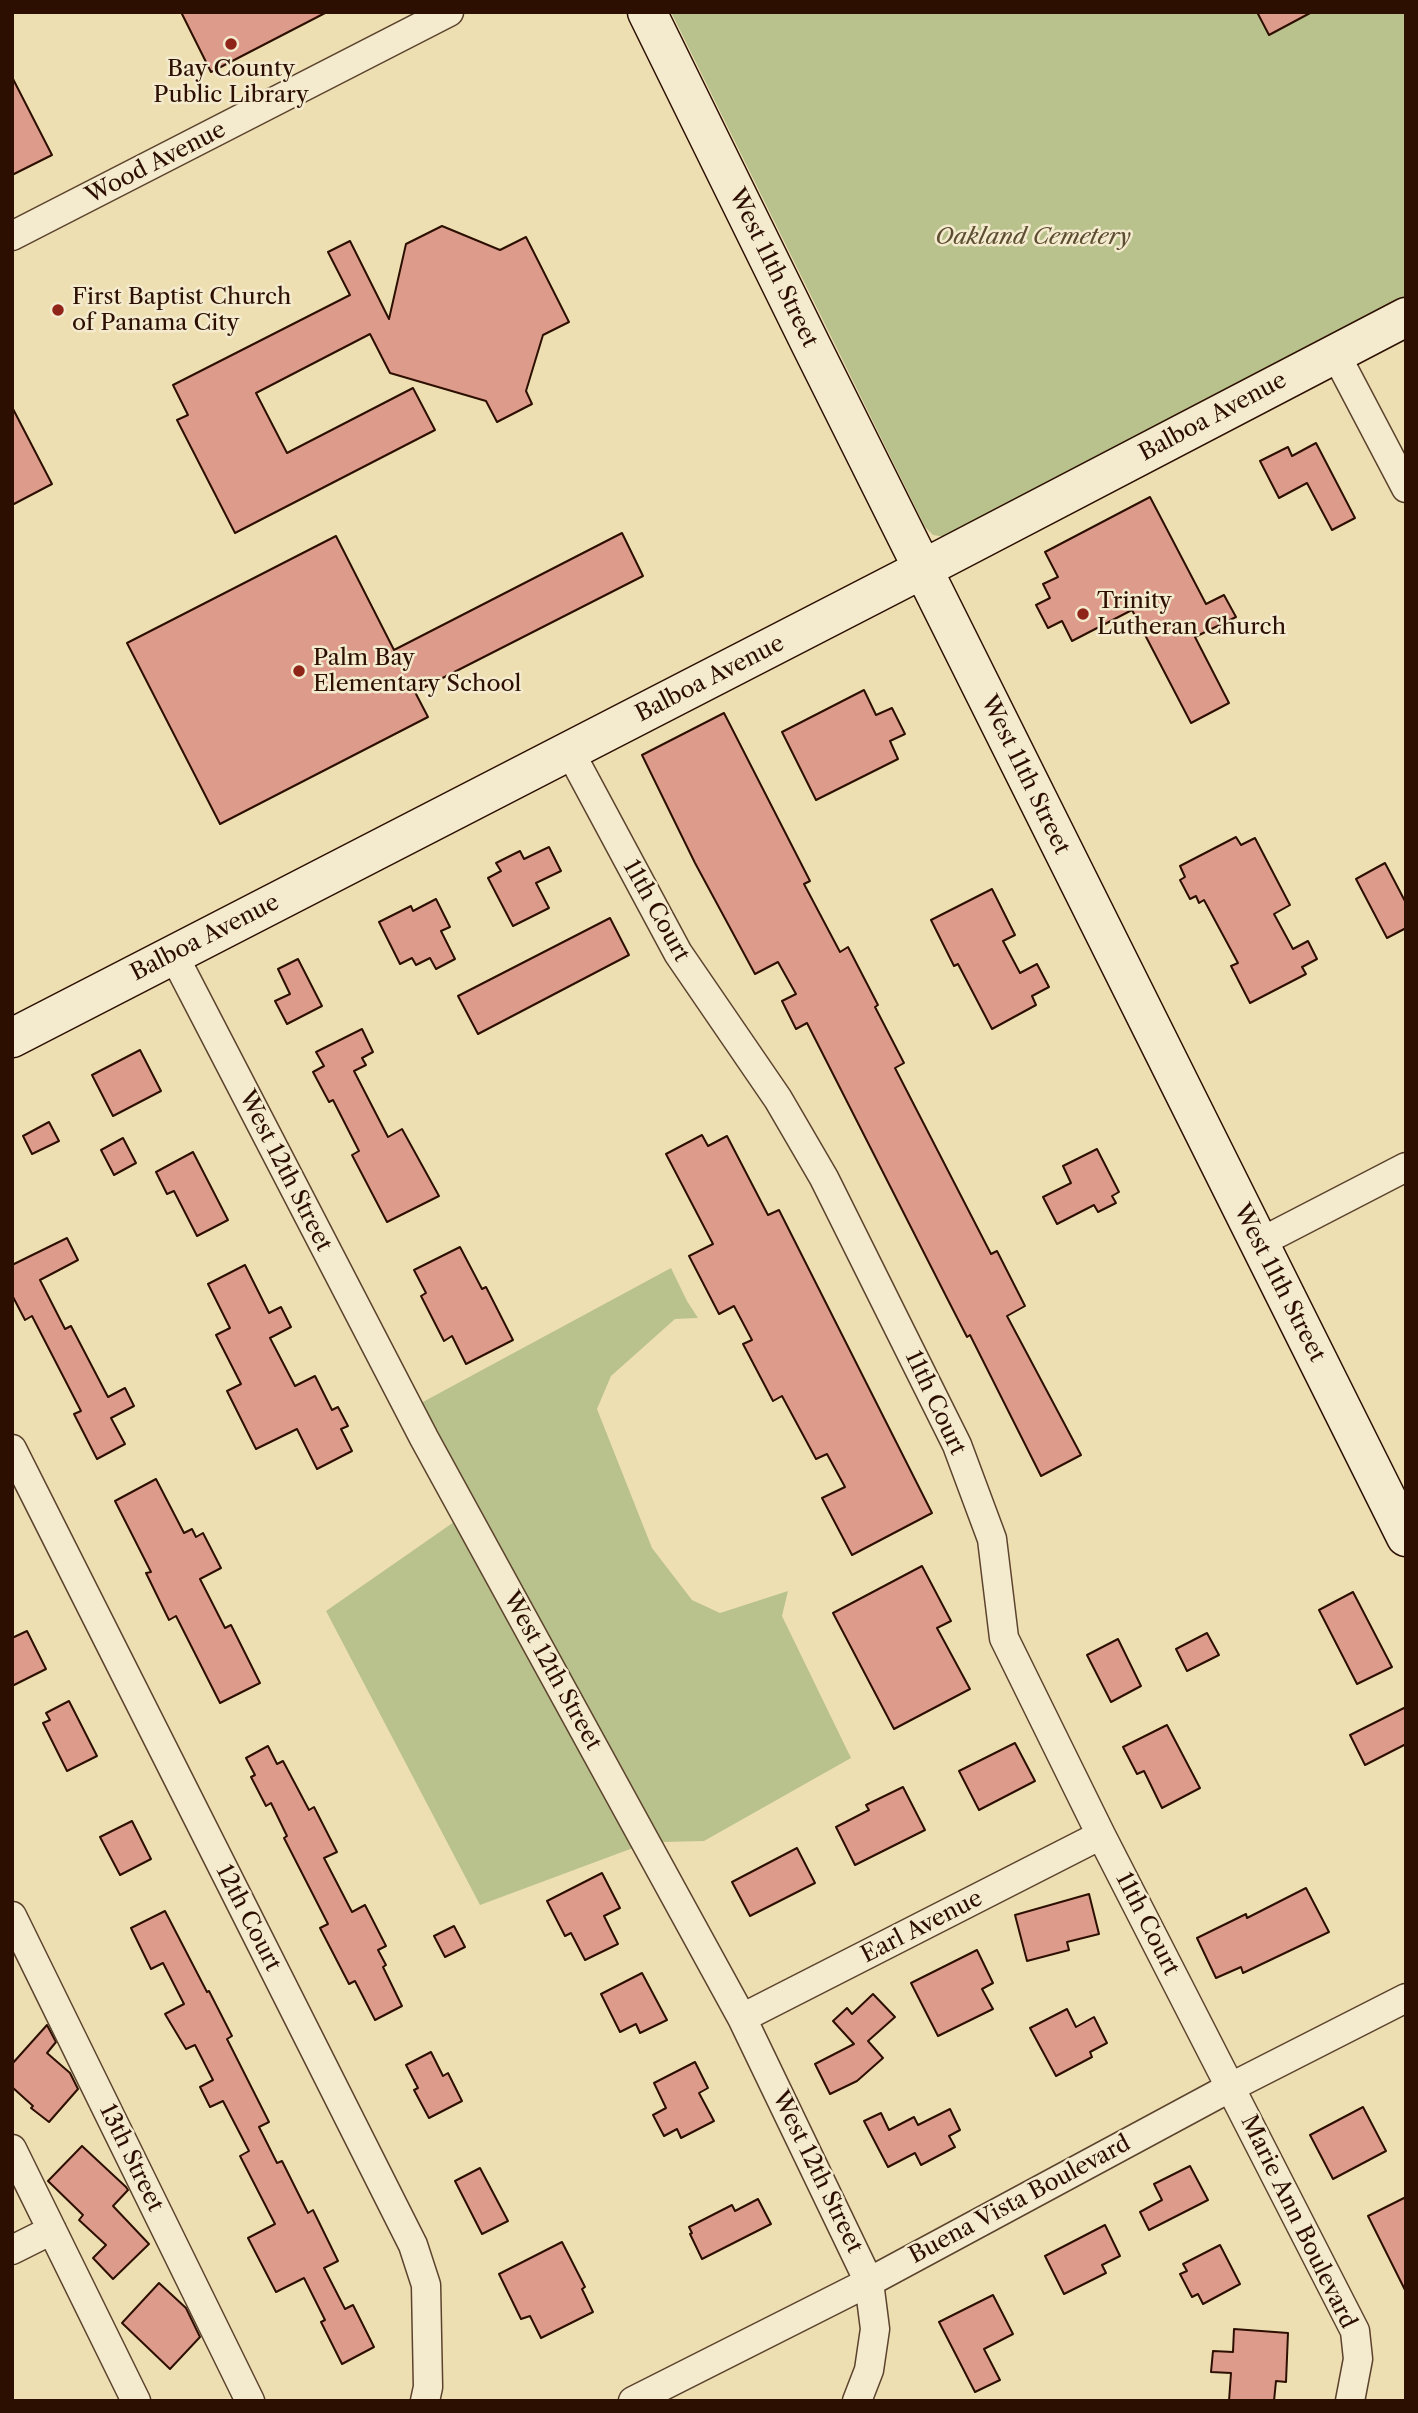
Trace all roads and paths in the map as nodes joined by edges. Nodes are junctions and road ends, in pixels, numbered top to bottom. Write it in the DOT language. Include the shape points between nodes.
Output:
graph roads {
  1 [pos="449,12"];
  2 [pos="647,12"];
  3 [pos="12,236"];
  4 [pos="1406,317"];
  5 [pos="1335,354"];
  6 [pos="1406,488"];
  7 [pos="923,569"];
  8 [pos="569,750"];
  9 [pos="173,954"];
  10 [pos="12,1038"];
  11 [pos="1406,1167"];
  12 [pos="1259,1243"];
  13 [pos="12,1449"];
  14 [pos="1406,1537"];
  15 [pos="1101,1835"];
  16 [pos="12,1916"];
  17 [pos="1406,1998"];
  18 [pos="743,2018"];
  19 [pos="1231,2087"];
  20 [pos="12,2149"];
  21 [pos="52,2230"];
  22 [pos="12,2250"];
  23 [pos="869,2282"];
  24 [pos="136,2401"];
  25 [pos="250,2401"];
  26 [pos="425,2401"];
  27 [pos="633,2401"];
  28 [pos="857,2401"];
  29 [pos="1350,2401"];
  1 -- 3 [label="street, Wood Avenue"];
  2 -- 7 [label="main road, West 11th Street"];
  4 -- 5 [label="main road, Balboa Avenue"];
  5 -- 6 [label="street"];
  5 -- 7 [label="main road, Balboa Avenue"];
  7 -- 8 [label="main road, Balboa Avenue"];
  7 -- 12 [label="main road, West 11th Street"];
  8 -- 9 [label="main road, Balboa Avenue"];
  8 -- 15 [label="street, 11th Court" via="678,953 778,1099 824,1178 957,1445 992,1539 1004,1638"];
  9 -- 10 [label="main road, Balboa Avenue"];
  9 -- 18 [label="street, West 12th Street" via="424,1438"];
  11 -- 12 [label="street"];
  12 -- 14 [label="main road, West 11th Street"];
  13 -- 26 [label="street, 12th Court" via="413,2245 426,2285"];
  15 -- 18 [label="street, Earl Avenue"];
  15 -- 19 [label="street, 11th Court"];
  16 -- 25 [label="street, 13th Street"];
  17 -- 19 [label="street, Buena Vista Boulevard"];
  18 -- 23 [label="street, West 12th Street"];
  19 -- 23 [label="street, Buena Vista Boulevard"];
  19 -- 29 [label="street, Marie Ann Boulevard" via="1355,2331 1358,2358"];
  20 -- 21 [label="street"];
  21 -- 22 [label="street"];
  21 -- 24 [label="street"];
  23 -- 27 [label="street, Buena Vista Boulevard"];
  23 -- 28 [label="street, West 12th Street" via="875,2329 869,2370"];
}
